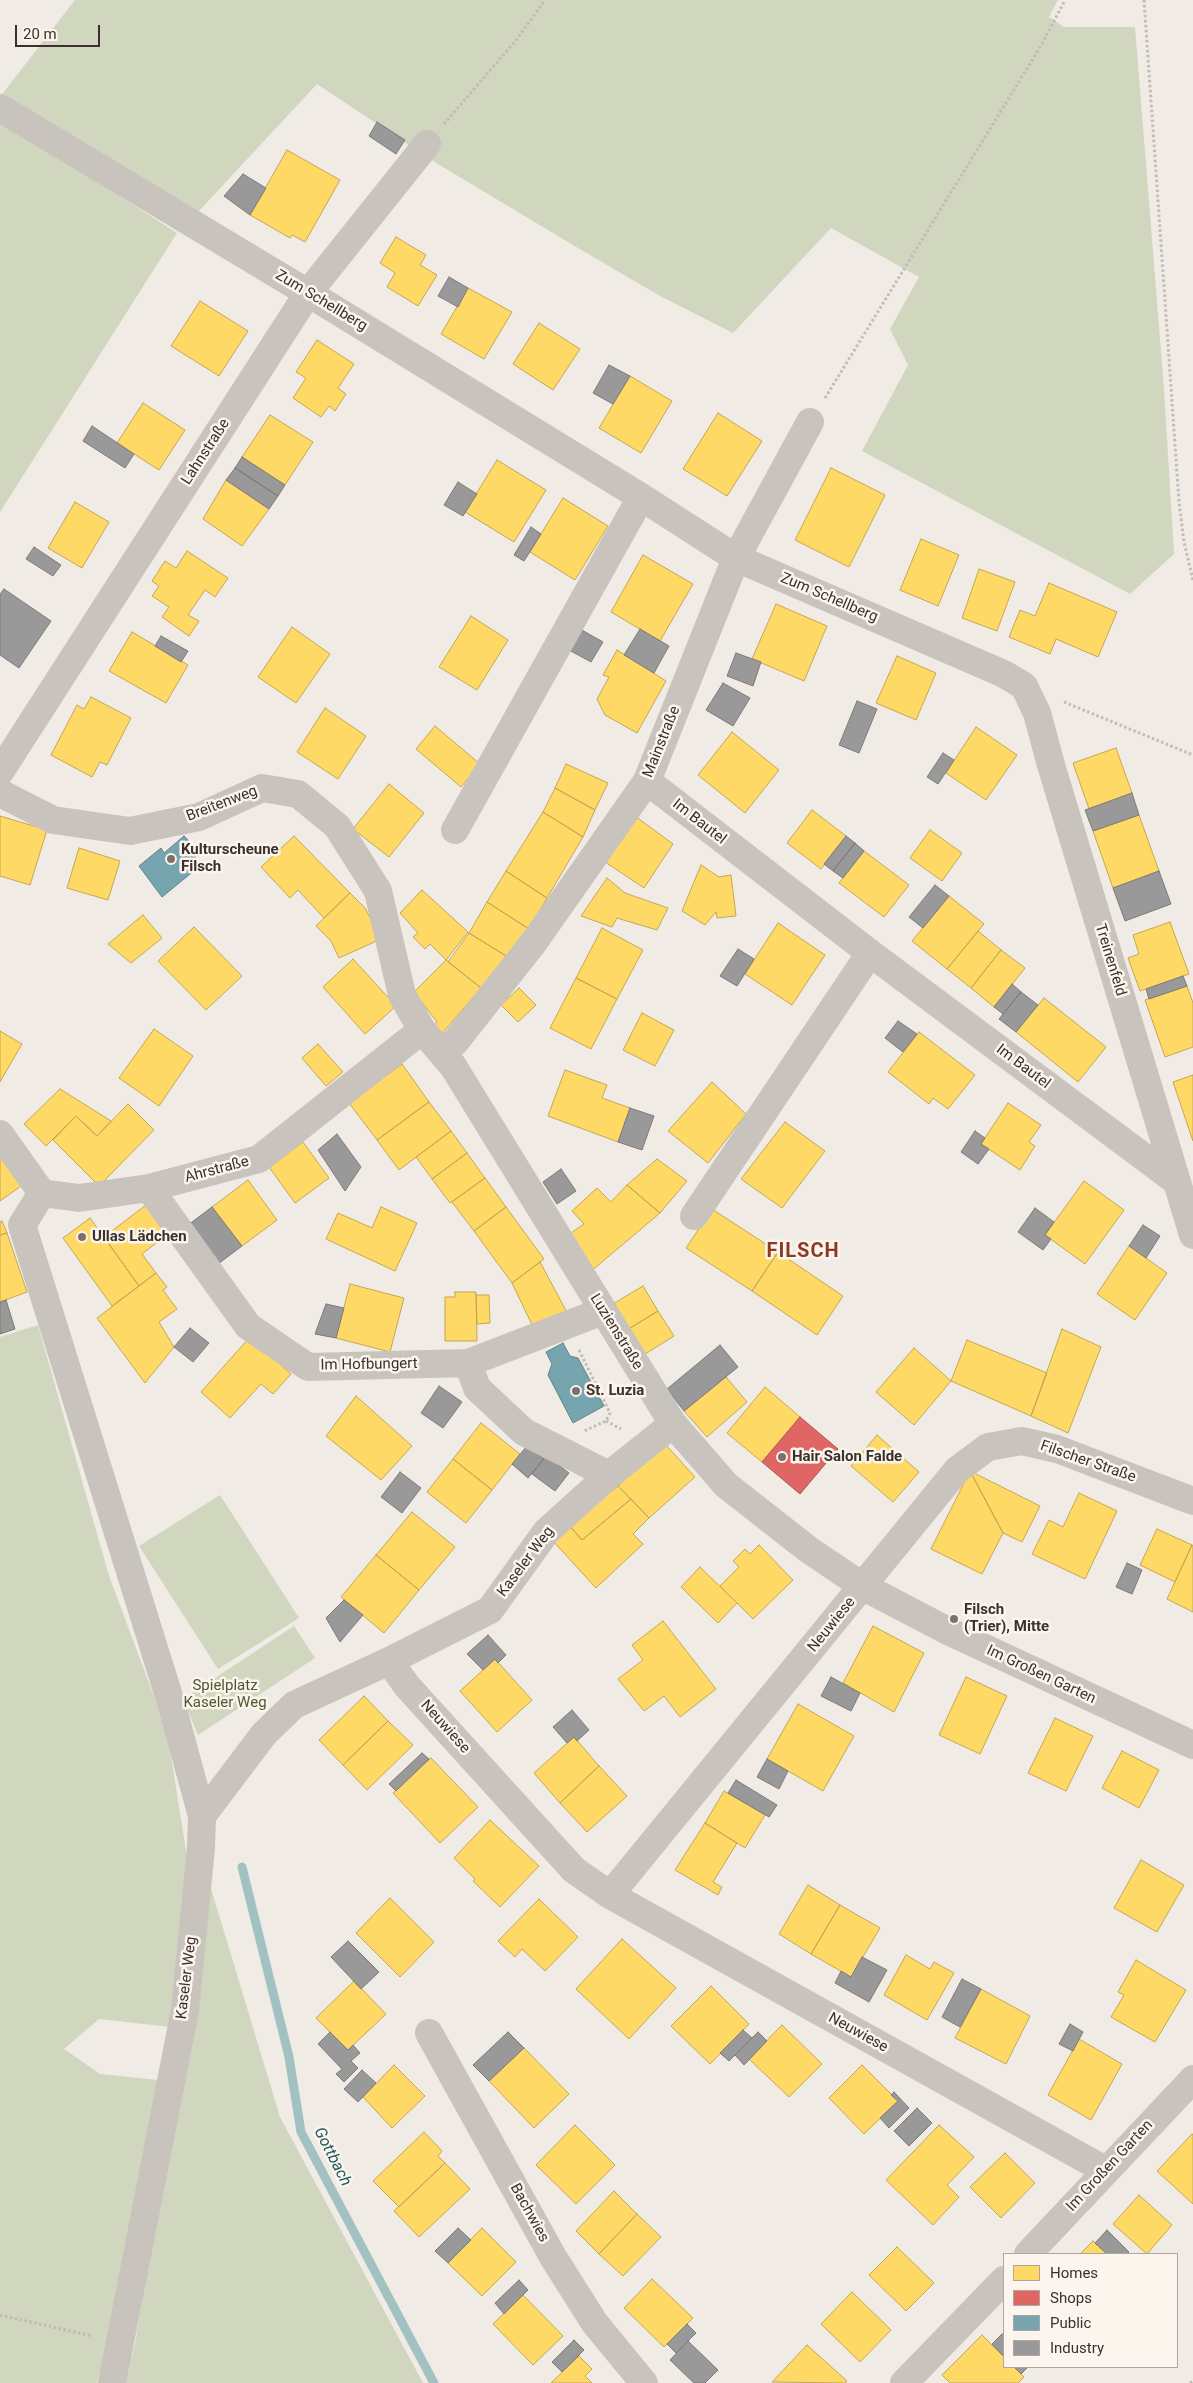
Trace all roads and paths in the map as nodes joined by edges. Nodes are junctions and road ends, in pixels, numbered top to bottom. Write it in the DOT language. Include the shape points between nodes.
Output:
graph roads {
  1 [pos="545,0"];
  2 [pos="1065,0"];
  3 [pos="1144,0"];
  4 [pos="0,108"];
  5 [pos="428,144"];
  6 [pos="308,293"];
  7 [pos="810,422"];
  8 [pos="641,497"];
  9 [pos="736,558"];
  10 [pos="1193,580"];
  11 [pos="1024,686"];
  12 [pos="1193,755"];
  13 [pos="0,772"];
  14 [pos="647,781"];
  15 [pos="0,793"];
  16 [pos="455,830"];
  17 [pos="870,954"];
  18 [pos="422,1030"];
  19 [pos="441,1052"];
  20 [pos="0,1134"];
  21 [pos="1176,1181"];
  22 [pos="149,1188"];
  23 [pos="42,1193"];
  24 [pos="694,1216"];
  25 [pos="1193,1236"];
  26 [pos="603,1311"];
  27 [pos="577,1346"];
  28 [pos="468,1363"];
  29 [pos="673,1424"];
  30 [pos="584,1431"];
  31 [pos="608,1475"];
  32 [pos="1190,1495"];
  33 [pos="864,1587"];
  34 [pos="390,1661"];
  35 [pos="1193,1745"];
  36 [pos="202,1816"];
  37 [pos="610,1895"];
  38 [pos="429,2033"];
  39 [pos="1193,2079"];
  40 [pos="1105,2170"];
  41 [pos="1029,2253"];
  42 [pos="1003,2281"];
  43 [pos="0,2314"];
  44 [pos="119,2342"];
  45 [pos="112,2383"];
  46 [pos="644,2383"];
  47 [pos="904,2383"];
  1 -- 5 [label="path" via="517,39"];
  2 -- 7 [label="path" via="1037,52"];
  3 -- 10 [label="path" via="1179,502"];
  4 -- 6 [label="street, Zum Schellberg"];
  5 -- 6 [label="street, Lahnstraße"];
  6 -- 8 [label="street, Zum Schellberg"];
  6 -- 13 [label="street, Lahnstraße"];
  7 -- 9 [label="street, Mainstraße"];
  8 -- 9 [label="street, Zum Schellberg"];
  8 -- 16 [label="street"];
  9 -- 11 [label="street, Zum Schellberg" via="1004,674"];
  9 -- 14 [label="street, Mainstraße"];
  11 -- 12 [label="path"];
  11 -- 21 [label="street, Treinenfeld" via="1038,713"];
  14 -- 17 [label="street, Im Bautel"];
  14 -- 19 [label="street, Mainstraße" via="534,942 455,1042"];
  15 -- 18 [label="street, Breitenweg" via="53,820 130,831 198,817 262,788 298,794 337,826 378,891 402,995"];
  17 -- 21 [label="street, Im Bautel"];
  17 -- 24 [label="street"];
  18 -- 19 [label="street, Luzienstraße"];
  18 -- 22 [label="street, Ahrstraße" via="258,1160"];
  19 -- 26 [label="street, Luzienstraße" via="453,1066"];
  20 -- 23 [label="street"];
  21 -- 25 [label="street, Treinenfeld"];
  22 -- 23 [label="street, Ahrstraße" via="79,1198"];
  22 -- 28 [label="street, Im Hofbungert" via="248,1326 308,1366"];
  23 -- 36 [label="street" via="22,1225 172,1706"];
  26 -- 28 [label="street, Im Hofbungert"];
  26 -- 29 [label="street, Luzienstraße"];
  27 -- 30 [label="path" via="610,1413 606,1421"];
  28 -- 31 [label="street" via="478,1388 524,1432"];
  29 -- 31 [label="street, Kaseler Weg"];
  29 -- 33 [label="street, Luzienstraße" via="726,1485 809,1550"];
  31 -- 34 [label="street, Kaseler Weg" via="546,1532 490,1610"];
  32 -- 33 [label="street, Filscher Straße" via="1057,1449 1022,1441 988,1447 958,1470"];
  33 -- 35 [label="street, Im Großen Garten" via="965,1640"];
  33 -- 37 [label="street, Neuwiese"];
  34 -- 36 [label="street, Kaseler Weg" via="294,1705 264,1734"];
  34 -- 37 [label="street, Neuwiese" via="407,1686 574,1870"];
  36 -- 44 [label="street, Kaseler Weg" via="202,1848 185,2010"];
  37 -- 40 [label="street, Neuwiese"];
  38 -- 46 [label="street, Bachwies" via="553,2257 594,2322"];
  39 -- 40 [label="street, Im Großen Garten"];
  40 -- 41 [label="street, Im Großen Garten"];
  42 -- 47 [label="street"];
  43 -- 44 [label="path"];
  44 -- 45 [label="street, Kaseler Weg"];
}
